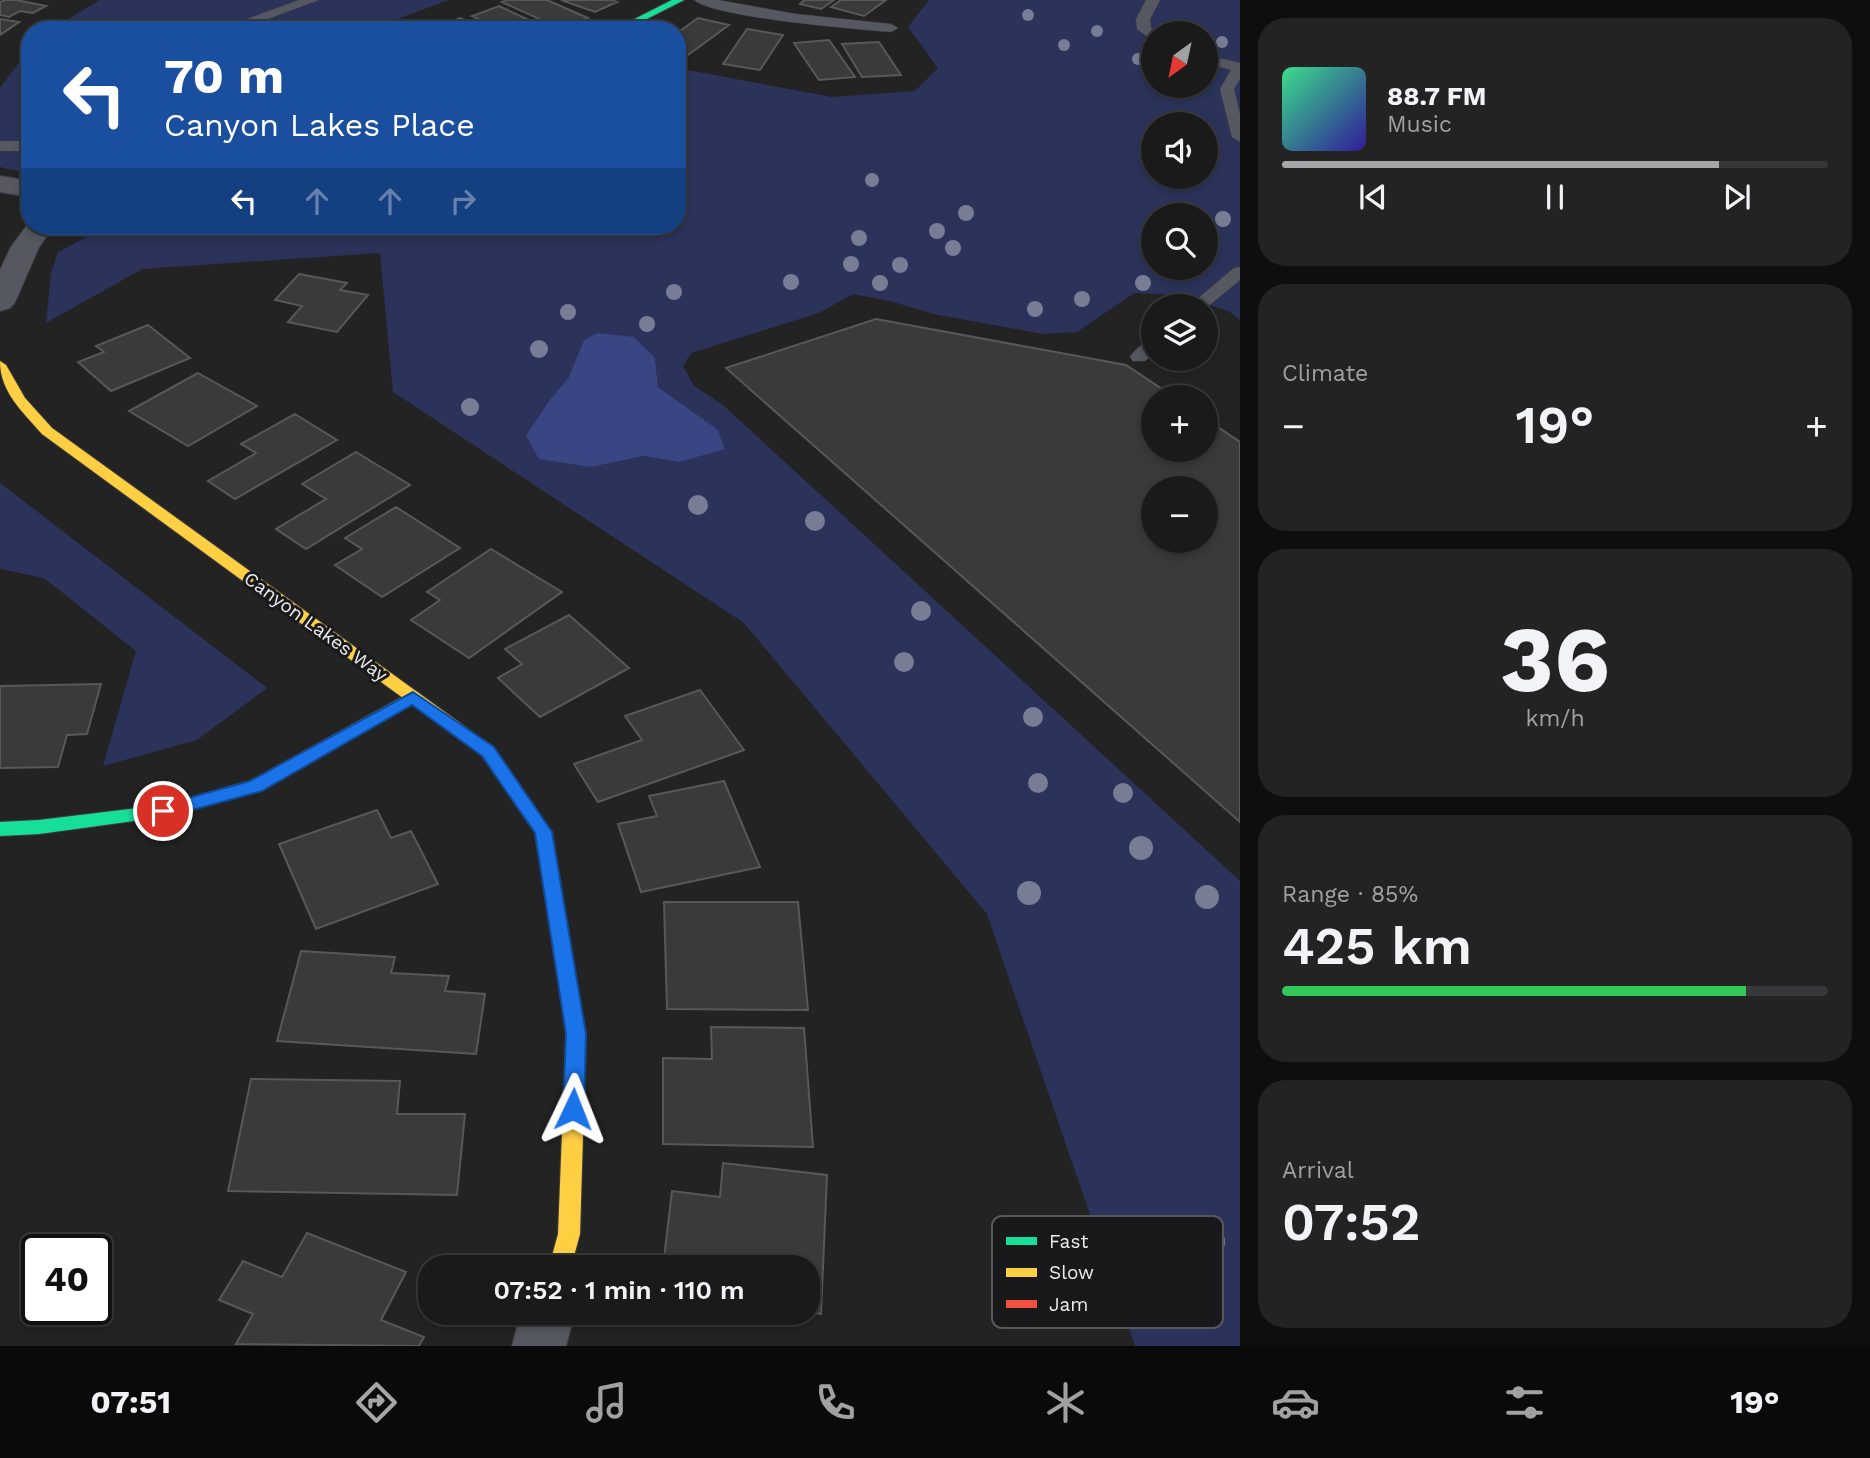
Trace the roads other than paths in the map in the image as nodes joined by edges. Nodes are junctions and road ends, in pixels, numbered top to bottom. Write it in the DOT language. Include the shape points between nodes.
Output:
graph roads {
  1 [pos="312,0"];
  2 [pos="679,0"];
  3 [pos="701,0"];
  4 [pos="1153,0"];
  5 [pos="250,21"];
  6 [pos="636,21"];
  7 [pos="1143,21"];
  8 [pos="891,28"];
  9 [pos="1218,63"];
  10 [pos="1240,68"];
  11 [pos="1240,137"];
  12 [pos="0,146"];
  13 [pos="21,146"];
  14 [pos="0,184"];
  15 [pos="21,188"];
  16 [pos="34,235"];
  17 [pos="1240,272"];
  18 [pos="1213,294"];
  19 [pos="0,302"];
  20 [pos="0,365"];
  21 [pos="413,697"];
  22 [pos="0,829"];
  23 [pos="563,1255"];
  24 [pos="544,1325"];
  25 [pos="538,1346"];
  1 -- 5 [label="lane"];
  2 -- 6 [label="street"];
  3 -- 8 [label="lane" via="744,11"];
  4 -- 7 [label="lane"];
  9 -- 10 [label="lane"];
  10 -- 11 [label="lane" via="1227,89"];
  12 -- 13 [label="lane"];
  14 -- 15 [label="street"];
  16 -- 19 [label="street"];
  17 -- 18 [label="lane"];
  20 -- 21 [label="street, Canyon Lakes Way" via="19,400 47,430"];
  21 -- 22 [label="street" via="256,786 163,811"];
  21 -- 23 [label="street, Canyon Lakes Way" via="488,752 543,832 576,1034 569,1234"];
  24 -- 25 [label="street"];
}
